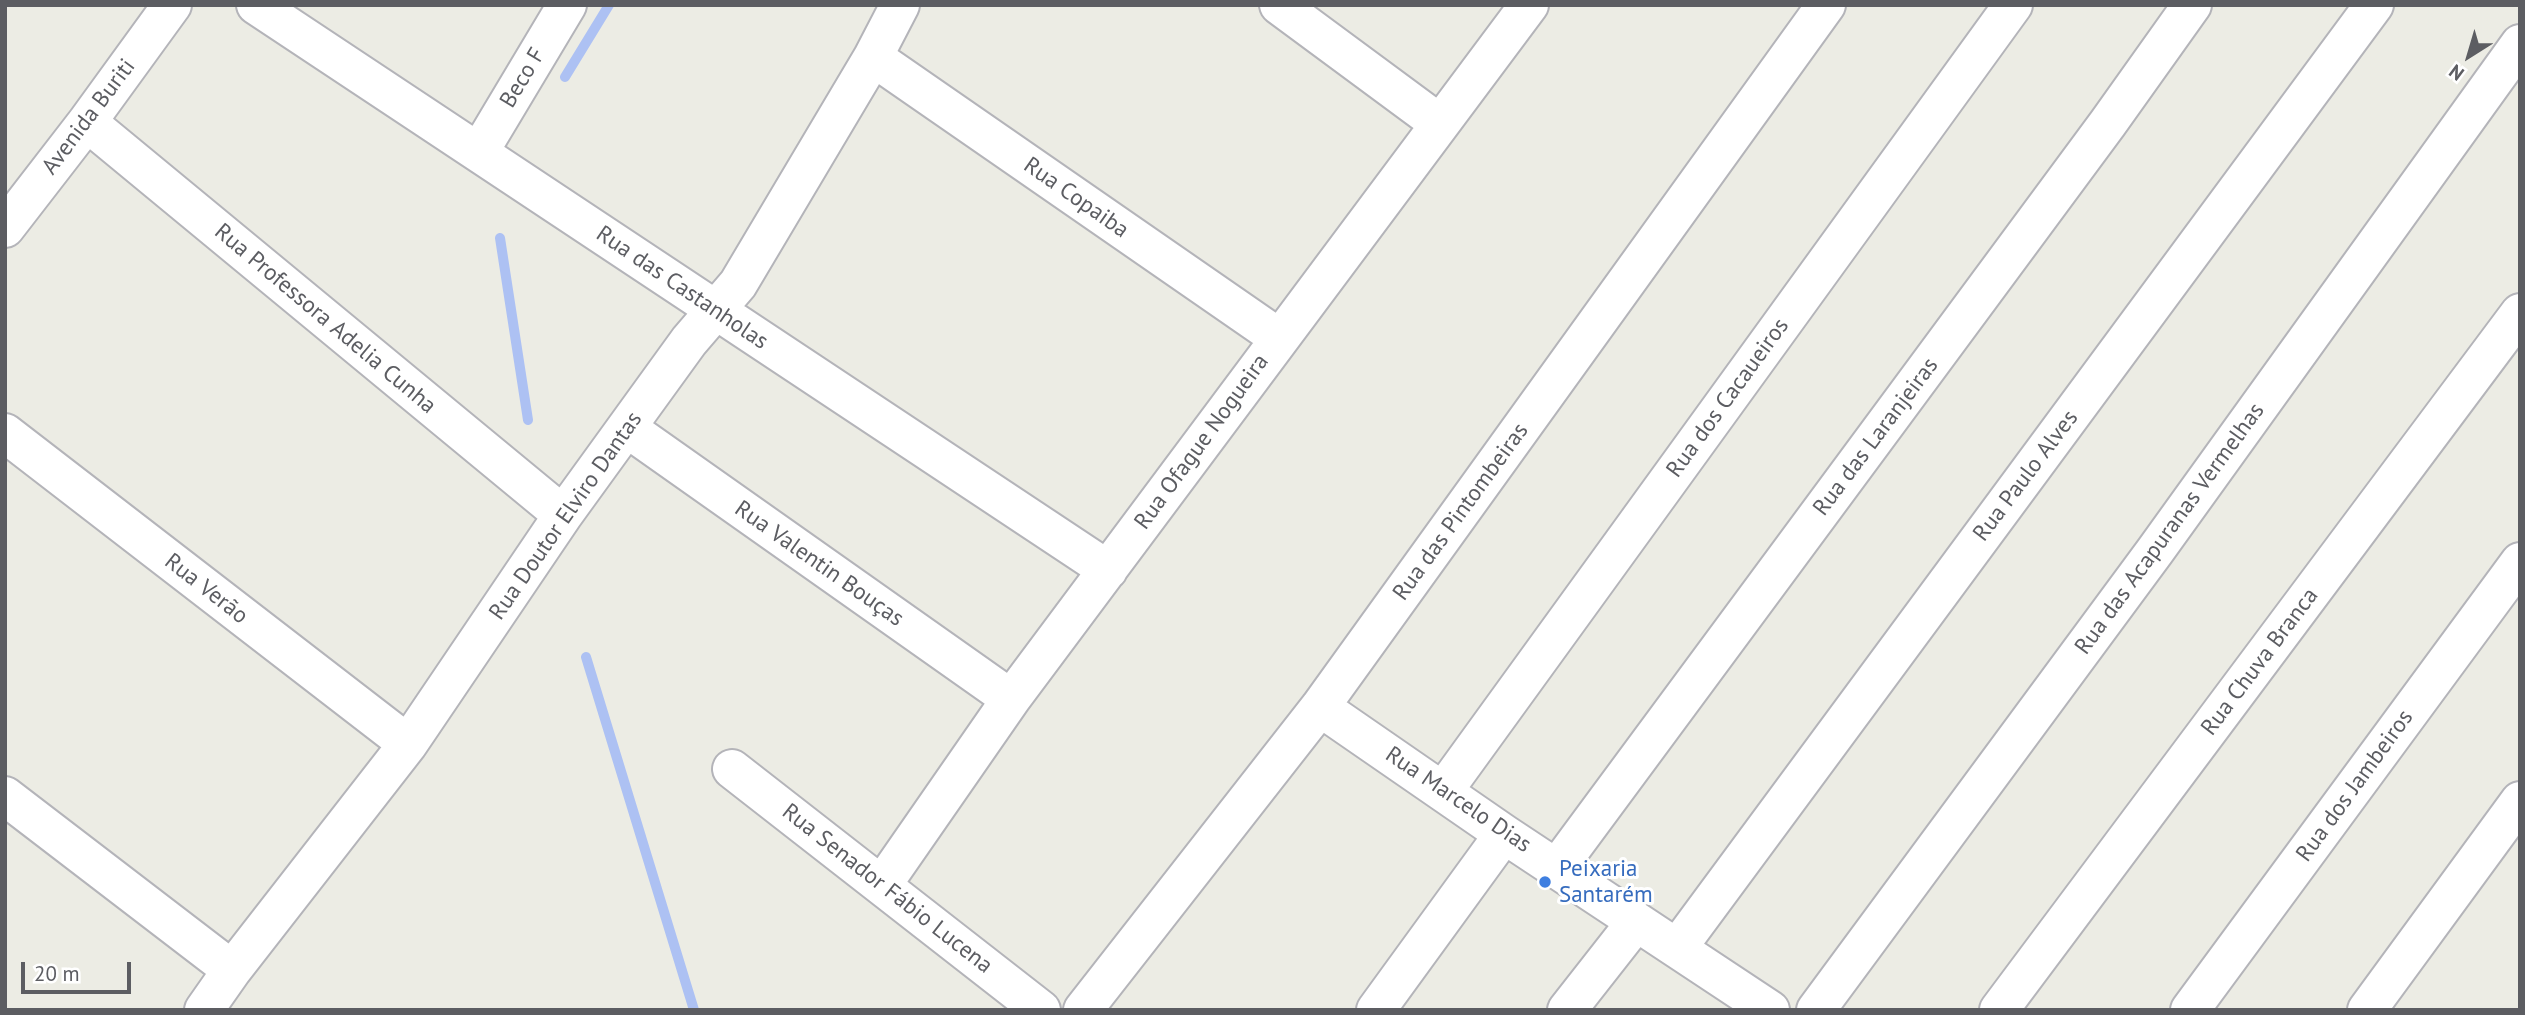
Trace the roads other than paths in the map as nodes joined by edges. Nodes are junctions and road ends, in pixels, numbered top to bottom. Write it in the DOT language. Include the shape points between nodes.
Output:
graph roads {
  1 [pos="172,5"];
  2 [pos="256,5"];
  3 [pos="567,5"];
  4 [pos="900,5"];
  5 [pos="1279,5"];
  6 [pos="1529,5"];
  7 [pos="1826,5"];
  8 [pos="2013,5"];
  9 [pos="2192,5"];
  10 [pos="2374,5"];
  11 [pos="2520,44"];
  12 [pos="873,57"];
  13 [pos="87,122"];
  14 [pos="1440,124"];
  15 [pos="479,152"];
  16 [pos="5,228"];
  17 [pos="717,311"];
  18 [pos="2520,313"];
  19 [pos="1279,338"];
  20 [pos="627,428"];
  21 [pos="5,433"];
  22 [pos="563,515"];
  23 [pos="2520,562"];
  24 [pos="1108,570"];
  25 [pos="1011,699"];
  26 [pos="1320,707"];
  27 [pos="408,744"];
  28 [pos="732,769"];
  29 [pos="1444,790"];
  30 [pos="5,796"];
  31 [pos="2520,801"];
  32 [pos="1504,834"];
  33 [pos="1557,868"];
  34 [pos="882,885"];
  35 [pos="1636,922"];
  36 [pos="1678,947"];
  37 [pos="232,970"];
  38 [pos="1754,1006"];
  39 [pos="204,1010"];
  40 [pos="1041,1010"];
  41 [pos="1083,1010"];
  42 [pos="1376,1010"];
  43 [pos="1567,1010"];
  44 [pos="1816,1010"];
  45 [pos="1999,1010"];
  46 [pos="2190,1010"];
  47 [pos="2367,1010"];
  1 -- 13 [label="street, Avenida Buriti"];
  2 -- 15 [label="street, Rua das Castanholas"];
  3 -- 15 [label="street, Beco F"];
  4 -- 12 [label="street, Rua Doutor Elviro Dantas"];
  5 -- 14 [label="street"];
  6 -- 14 [label="street, Rua Ofague Nogueira"];
  7 -- 26 [label="street, Rua das Pintombeiras"];
  8 -- 29 [label="street, Rua dos Cacaueiros"];
  9 -- 33 [label="street, Rua das Laranjeiras"];
  10 -- 36 [label="street, Rua Paulo Alves"];
  11 -- 44 [label="street, Rua das Acapuranas Vermelhas" via="2163,540"];
  12 -- 17 [label="street, Rua Doutor Elviro Dantas" via="738,284"];
  12 -- 19 [label="street, Rua Copaiba"];
  13 -- 16 [label="street, Avenida Buriti"];
  13 -- 22 [label="street, Rua Professora Adelia Cunha"];
  14 -- 19 [label="street, Rua Ofague Nogueira"];
  15 -- 17 [label="street, Rua das Castanholas"];
  17 -- 20 [label="street, Rua Doutor Elviro Dantas"];
  17 -- 24 [label="street, Rua das Castanholas"];
  18 -- 45 [label="street, Rua Chuva Branca"];
  19 -- 24 [label="street, Rua Ofague Nogueira"];
  20 -- 22 [label="street, Rua Doutor Elviro Dantas"];
  20 -- 25 [label="street, Rua Valentin Bouças"];
  21 -- 27 [label="street, Rua Verão"];
  22 -- 27 [label="street, Rua Doutor Elviro Dantas"];
  23 -- 46 [label="street, Rua dos Jambeiros"];
  24 -- 25 [label="street, Rua Ofague Nogueira"];
  25 -- 34 [label="street, Rua Ofague Nogueira"];
  26 -- 29 [label="street, Rua Marcelo Dias"];
  26 -- 41 [label="street, Rua das Pintombeiras"];
  27 -- 37 [label="street, Rua Doutor Elviro Dantas"];
  28 -- 34 [label="street, Rua Senador Fábio Lucena"];
  29 -- 32 [label="street, Rua Marcelo Dias"];
  30 -- 37 [label="street"];
  31 -- 47 [label="street"];
  32 -- 33 [label="street, Rua Marcelo Dias"];
  32 -- 42 [label="street"];
  33 -- 35 [label="street, Rua Marcelo Dias"];
  34 -- 40 [label="street, Rua Senador Fábio Lucena"];
  35 -- 36 [label="street, Rua Marcelo Dias"];
  35 -- 43 [label="street"];
  36 -- 38 [label="street, Rua Marcelo Dias"];
  37 -- 39 [label="street, Rua Doutor Elviro Dantas"];
}
